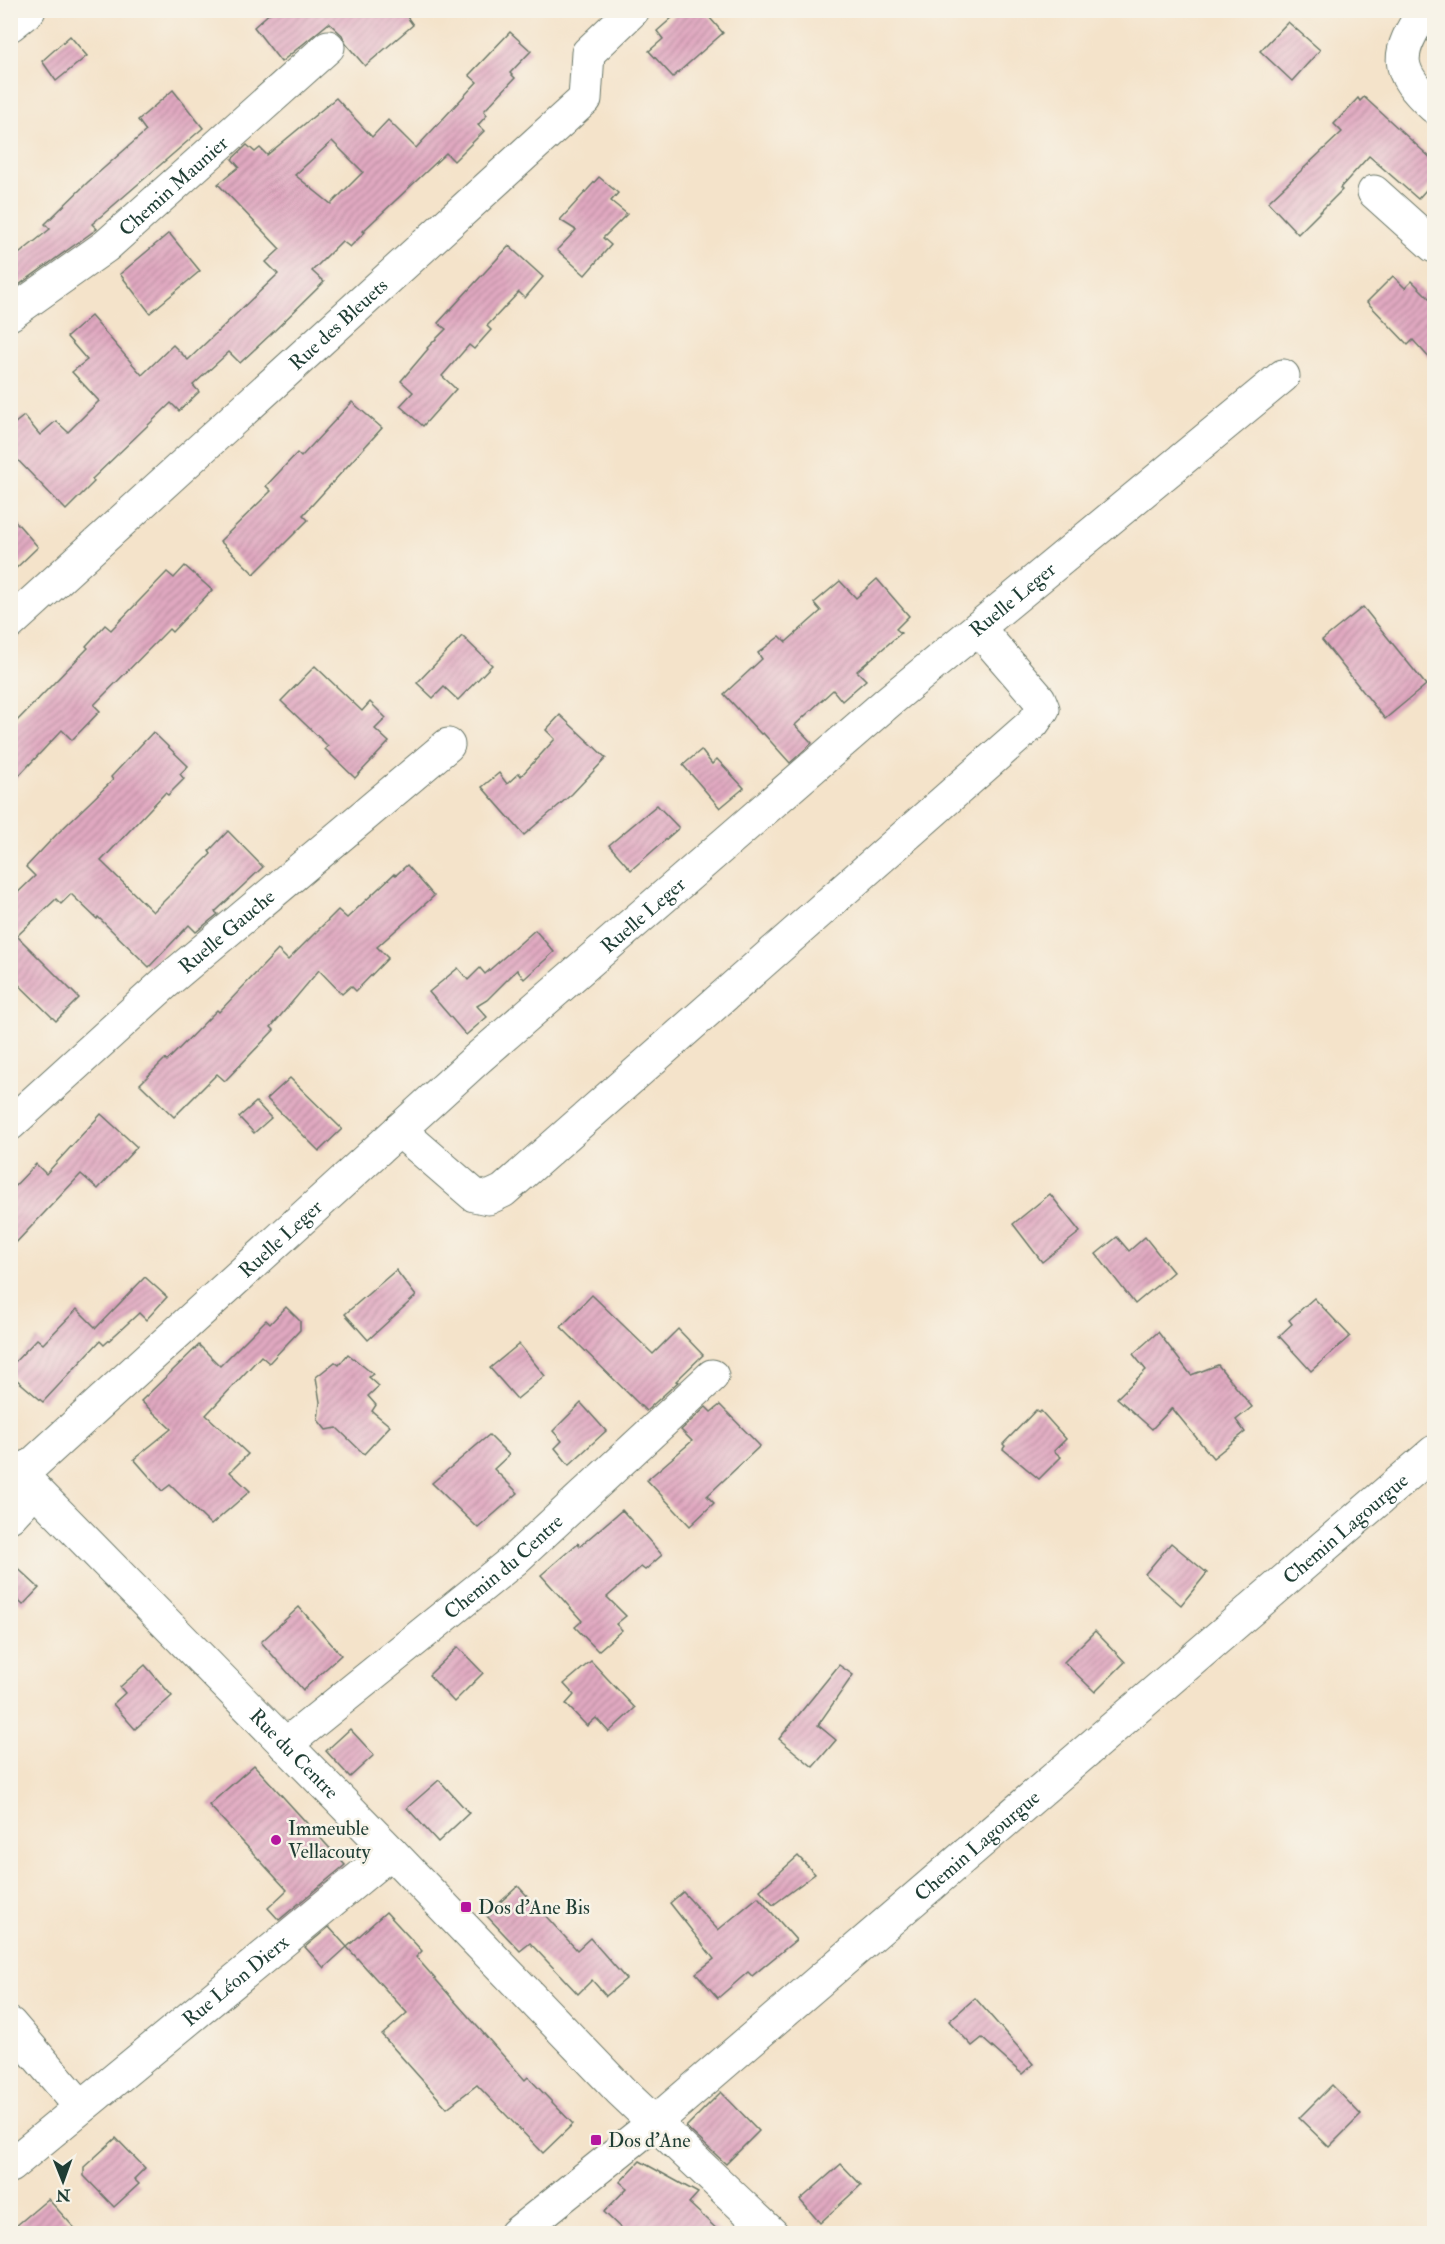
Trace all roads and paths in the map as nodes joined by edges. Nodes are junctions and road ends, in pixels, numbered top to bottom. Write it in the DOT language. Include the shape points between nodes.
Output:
graph roads {
  1 [pos="29,10"];
  2 [pos="633,10"];
  3 [pos="1425,10"];
  4 [pos="10,25"];
  5 [pos="328,47"];
  6 [pos="1434,107"];
  7 [pos="1374,192"];
  8 [pos="1433,242"];
  9 [pos="10,314"];
  10 [pos="1283,376"];
  11 [pos="10,623"];
  12 [pos="978,628"];
  13 [pos="448,745"];
  14 [pos="10,1124"];
  15 [pos="399,1130"];
  16 [pos="712,1376"];
  17 [pos="1434,1452"];
  18 [pos="22,1476"];
  19 [pos="10,1516"];
  20 [pos="285,1745"];
  21 [pos="391,1852"];
  22 [pos="10,2024"];
  23 [pos="81,2107"];
  24 [pos="653,2124"];
  25 [pos="10,2166"];
  26 [pos="516,2234"];
  27 [pos="772,2234"];
  1 -- 4 [label="street"];
  2 -- 11 [label="street, Rue des Bleuets" via="588,53 585,99"];
  3 -- 6 [label="street" via="1402,53 1404,70"];
  5 -- 9 [label="street, Chemin Maunier" via="106,246"];
  7 -- 8 [label="street"];
  10 -- 12 [label="street, Ruelle Leger"];
  12 -- 15 [label="street, Ruelle Leger" via="888,702"];
  12 -- 15 [label="street" via="1039,699 1043,709 1033,723 503,1191 488,1198 474,1195"];
  13 -- 14 [label="street, Ruelle Gauche" via="165,983"];
  15 -- 18 [label="street, Ruelle Leger"];
  16 -- 20 [label="street, Chemin du Centre" via="514,1560"];
  17 -- 24 [label="street, Chemin Lagourgue"];
  18 -- 19 [label="street, Ruelle Leger"];
  18 -- 20 [label="street, Rue du Centre"];
  20 -- 21 [label="street, Rue du Centre"];
  21 -- 23 [label="street, Rue Léon Dierx"];
  21 -- 24 [label="street, Rue du Centre"];
  22 -- 23 [label="street"];
  23 -- 25 [label="street, Rue Léon Dierx"];
  24 -- 26 [label="street, Chemin Lagourgue"];
  24 -- 27 [label="street"];
}
